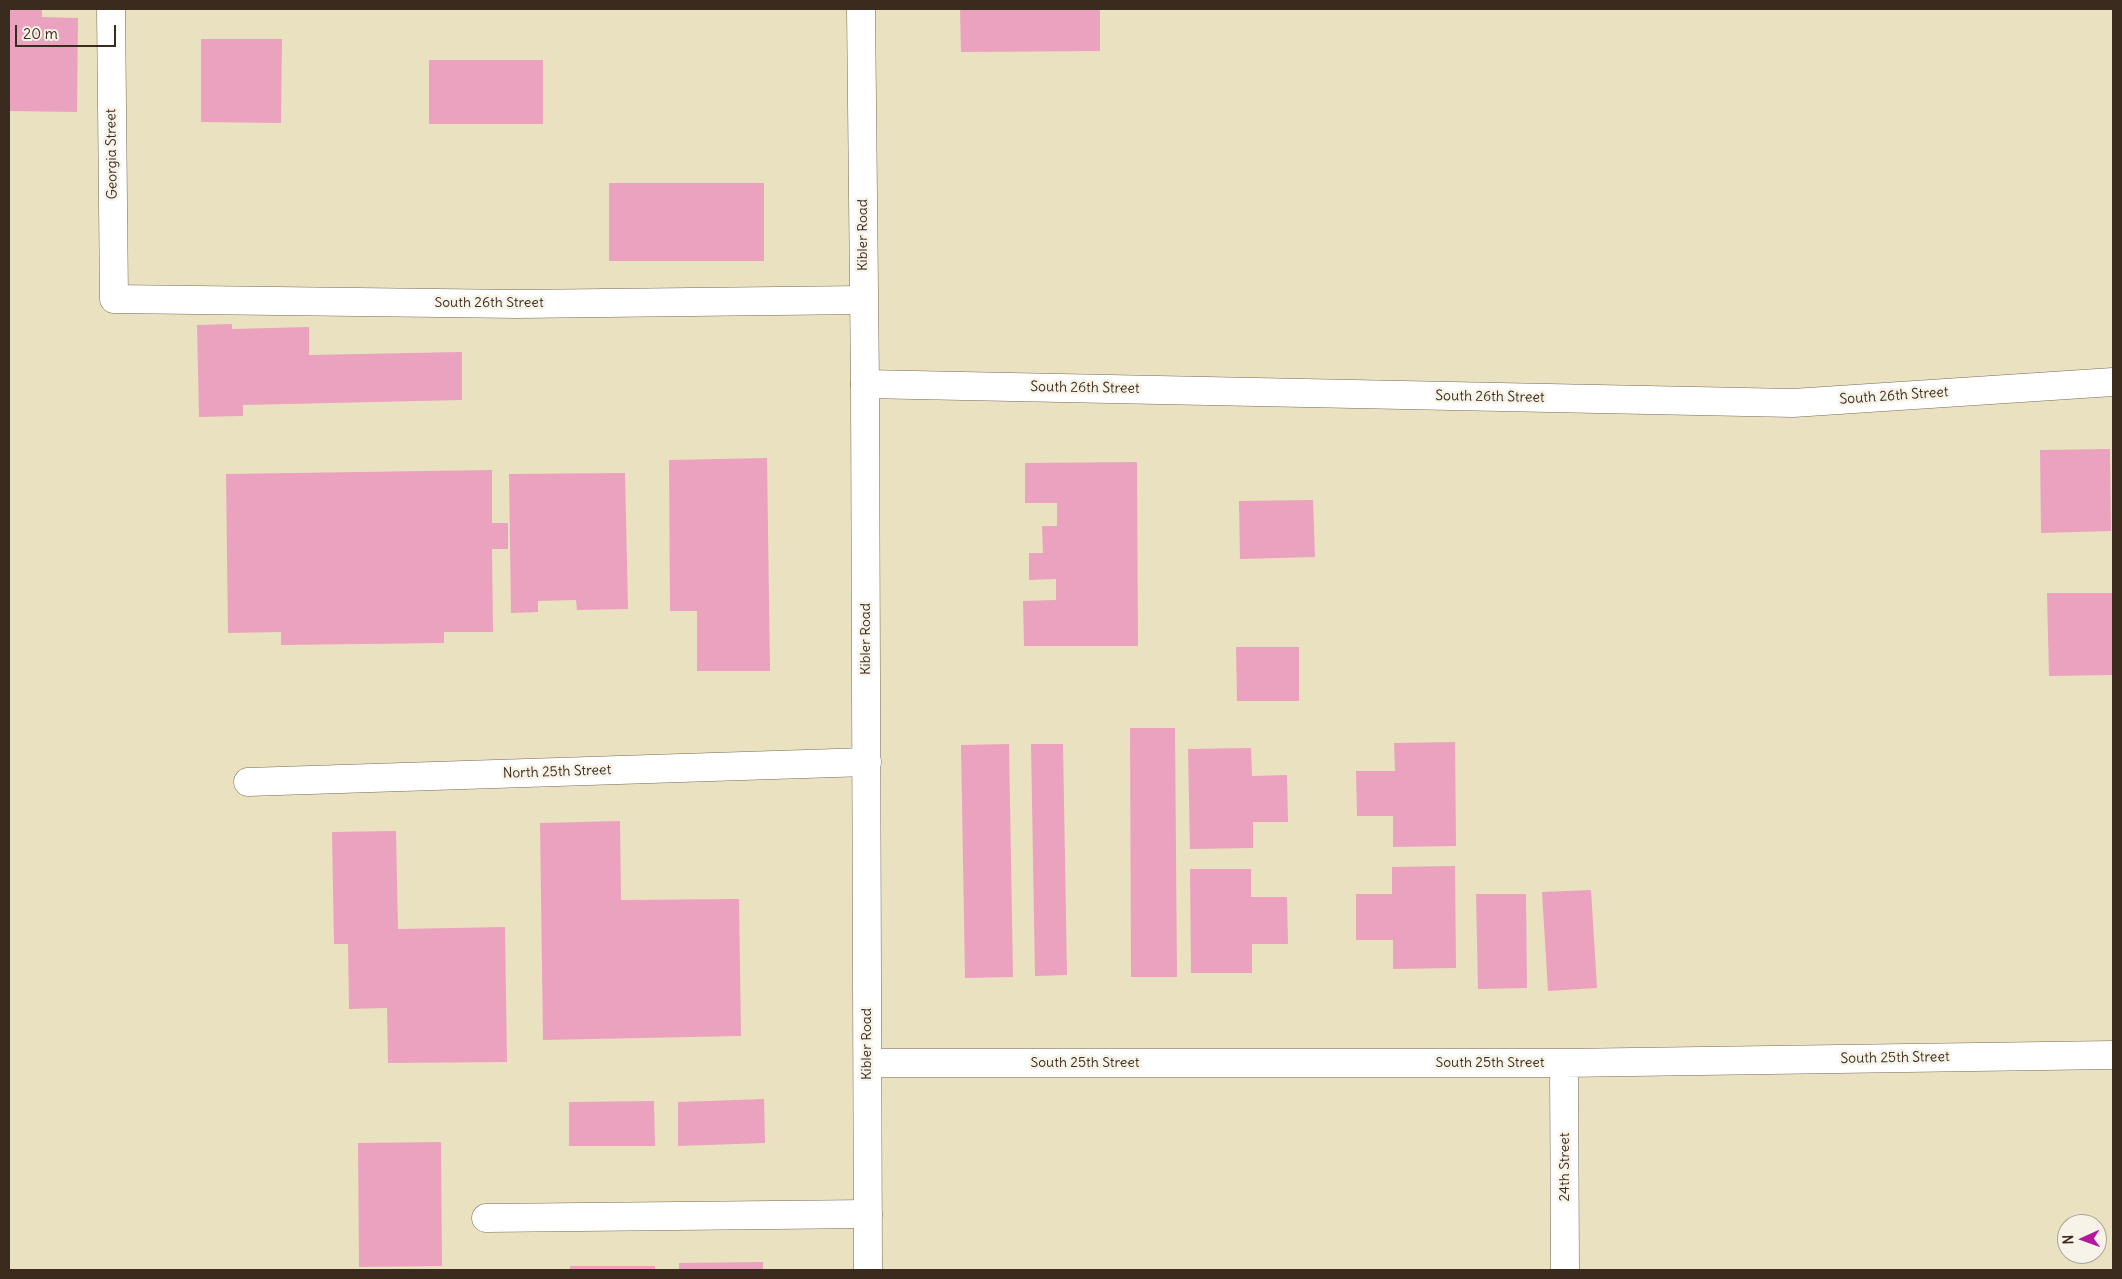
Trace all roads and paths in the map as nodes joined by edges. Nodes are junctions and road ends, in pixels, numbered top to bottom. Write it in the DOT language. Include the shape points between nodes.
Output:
graph roads {
  1 [pos="111,9"];
  2 [pos="862,9"];
  3 [pos="114,299"];
  4 [pos="863,300"];
  5 [pos="2113,382"];
  6 [pos="865,384"];
  7 [pos="867,762"];
  8 [pos="248,782"];
  9 [pos="2113,1055"];
  10 [pos="868,1063"];
  11 [pos="1564,1063"];
  12 [pos="868,1214"];
  13 [pos="486,1218"];
  14 [pos="868,1270"];
  15 [pos="1565,1270"];
  1 -- 3 [label="street, Georgia Street"];
  2 -- 4 [label="street, Kibler Road"];
  3 -- 4 [label="street, South 26th Street" via="519,304"];
  4 -- 6 [label="street, Kibler Road"];
  5 -- 6 [label="street, South 26th Street" via="1793,403"];
  6 -- 7 [label="street, Kibler Road"];
  7 -- 8 [label="street, North 25th Street"];
  7 -- 10 [label="street, Kibler Road"];
  9 -- 11 [label="street, South 25th Street"];
  10 -- 11 [label="street, South 25th Street"];
  10 -- 12 [label="street, Kibler Road"];
  11 -- 15 [label="street, 24th Street"];
  12 -- 13 [label="street"];
  12 -- 14 [label="street, Kibler Road"];
}
